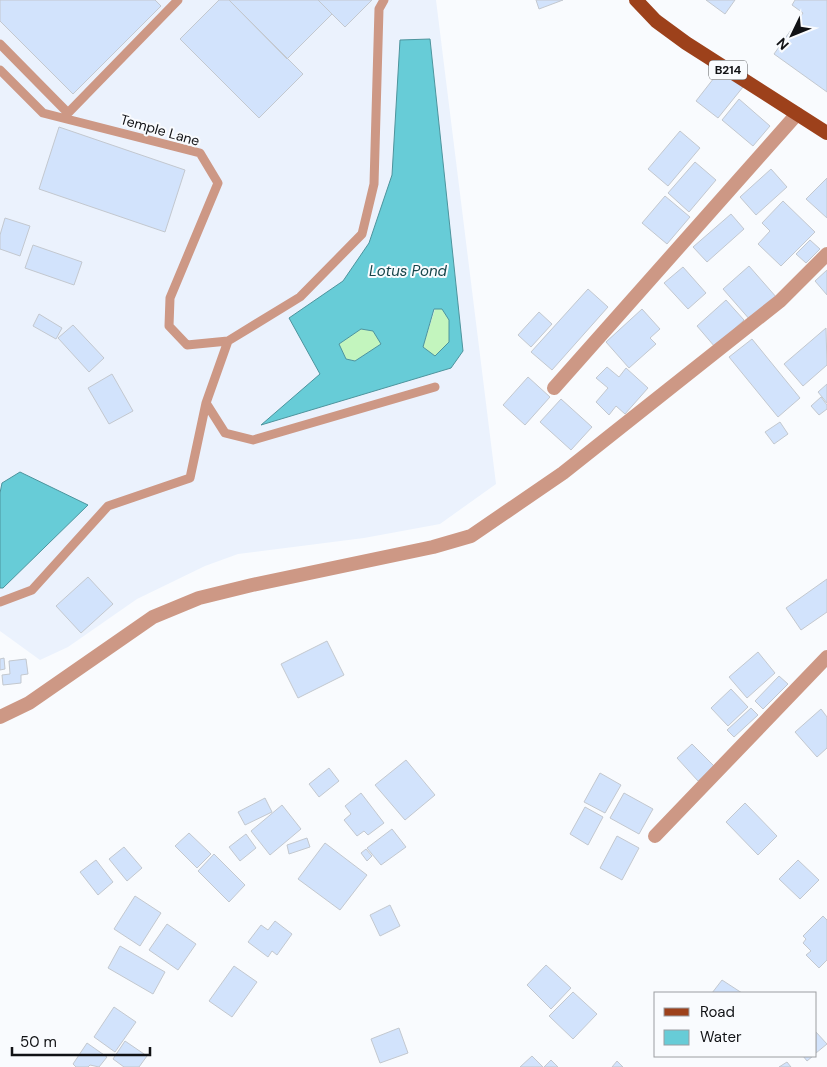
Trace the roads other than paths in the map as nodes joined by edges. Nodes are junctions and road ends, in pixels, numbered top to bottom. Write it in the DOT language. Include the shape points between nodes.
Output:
graph roads {
  1 [pos="178,0"];
  2 [pos="384,0"];
  3 [pos="636,0"];
  4 [pos="0,44"];
  5 [pos="0,70"];
  6 [pos="797,114"];
  7 [pos="826,130"];
  8 [pos="827,254"];
  9 [pos="228,341"];
  10 [pos="435,387"];
  11 [pos="554,388"];
  12 [pos="206,403"];
  13 [pos="0,602"];
  14 [pos="827,658"];
  15 [pos="0,717"];
  16 [pos="655,836"];
  1 -- 4 [label="lane" via="68,113"];
  2 -- 9 [label="lane" via="379,9 374,184 362,234 300,296"];
  3 -- 6 [label="main road, B214" via="656,21 686,44"];
  5 -- 9 [label="lane, Temple Lane" via="43,113 200,153 218,183 170,298 169,326 187,345"];
  6 -- 7 [label="main road, B214"];
  6 -- 11 [label="street"];
  8 -- 15 [label="street" via="780,301 571,467 471,536 199,598 153,617 30,703"];
  9 -- 12 [label="lane"];
  10 -- 12 [label="lane" via="253,440 225,433"];
  12 -- 13 [label="lane" via="190,478 108,506 32,590"];
  14 -- 16 [label="street"];
}
